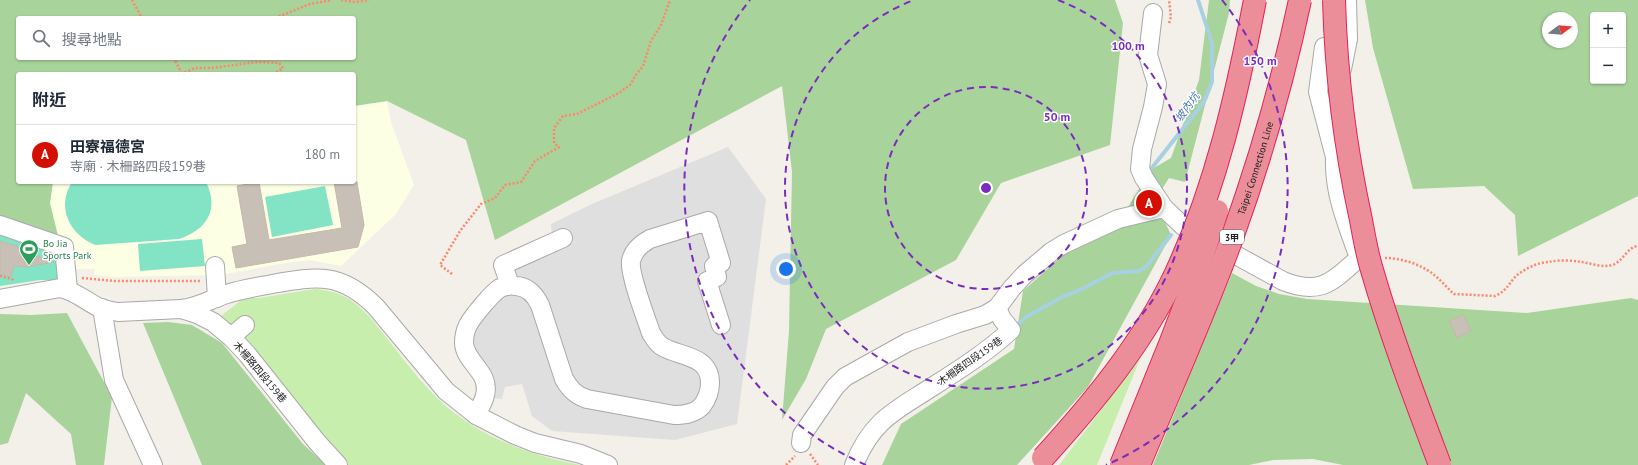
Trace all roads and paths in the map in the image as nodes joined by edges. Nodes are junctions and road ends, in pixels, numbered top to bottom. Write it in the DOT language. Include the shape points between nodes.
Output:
graph roads {
  1 [pos="132,0"];
  2 [pos="332,0"];
  3 [pos="341,0"];
  4 [pos="369,0"];
  5 [pos="670,0"];
  6 [pos="1255,0"];
  7 [pos="1258,0"];
  8 [pos="1300,0"];
  9 [pos="1334,0"];
  10 [pos="1348,0"];
  11 [pos="1153,13"];
  12 [pos="141,16"];
  13 [pos="280,16"];
  14 [pos="1324,47"];
  15 [pos="176,60"];
  16 [pos="180,72"];
  17 [pos="186,72"];
  18 [pos="277,72"];
  19 [pos="1335,158"];
  20 [pos="1164,208"];
  21 [pos="0,225"];
  22 [pos="563,238"];
  23 [pos="1638,246"];
  24 [pos="1359,258"];
  25 [pos="215,266"];
  26 [pos="452,274"];
  27 [pos="510,285"];
  28 [pos="68,290"];
  29 [pos="218,298"];
  30 [pos="0,299"];
  31 [pos="102,308"];
  32 [pos="997,308"];
  33 [pos="181,309"];
  34 [pos="244,325"];
  35 [pos="721,325"];
  36 [pos="231,338"];
  37 [pos="476,414"];
  38 [pos="801,443"];
  39 [pos="1043,458"];
  40 [pos="329,462"];
  41 [pos="153,465"];
  42 [pos="608,465"];
  43 [pos="854,465"];
  44 [pos="1121,465"];
  45 [pos="1139,465"];
  46 [pos="1440,465"];
  1 -- 12 [label="path"];
  2 -- 13 [label="path" via="310,4"];
  3 -- 4 [label="path"];
  5 -- 26 [label="path" via="661,25 651,41 643,66 631,84 619,93 577,114 563,116 554,128 554,143 559,147 535,161 521,182 505,185 495,198 481,204 460,231 440,265"];
  6 -- 39 [label="highway, bridge" via="1241,75 1219,157 1199,221 1175,276 1145,329 1112,376 1078,420"];
  7 -- 44 [label="highway, 3甲, bridge" via="1247,84 1215,218 1193,284"];
  8 -- 45 [label="highway, Taipei Connection Line / 3甲, bridge" via="1276,104 1236,225"];
  9 -- 46 [label="highway, bridge" via="1341,107 1352,181 1372,269"];
  10 -- 19 [label="street" via="1347,46 1338,88 1342,128"];
  11 -- 20 [label="street" via="1148,55 1157,84 1140,169"];
  14 -- 19 [label="street" via="1318,92"];
  15 -- 16 [label="path"];
  17 -- 18 [label="path" via="195,68 258,62 279,63 283,68"];
  19 -- 24 [label="street" via="1339,201"];
  20 -- 24 [label="street" via="1183,226 1294,286 1315,288 1324,285 1338,277"];
  20 -- 32 [label="street" via="1118,219 1064,244 1025,274"];
  21 -- 28 [label="street" via="64,247"];
  22 -- 27 [label="street" via="503,265"];
  23 -- 24 [label="path" via="1612,265 1559,261 1534,265 1516,276 1495,296 1454,294 1422,267 1403,260"];
  25 -- 29 [label="street"];
  27 -- 35 [label="street" via="523,287 535,295 564,379 578,396 684,415 693,412 704,403 710,390 710,380 700,362 690,356 666,349 655,340 632,272 631,261 642,243 708,220 721,263 714,266 717,277 707,281"];
  27 -- 37 [label="street" via="494,292 468,324 464,334 467,354 480,370 486,385 485,395"];
  28 -- 30 [label="street, 木柵路四段159巷" via="53,289"];
  28 -- 31 [label="street, 木柵路四段159巷"];
  29 -- 33 [label="street" via="194,308"];
  29 -- 37 [label="street" via="237,291 307,278 331,279 347,284 363,294 376,307 446,391"];
  31 -- 33 [label="street, 木柵路四段159巷" via="118,312"];
  31 -- 41 [label="street" via="114,380"];
  32 -- 38 [label="street" via="985,315 908,342 845,378 835,387 802,435"];
  32 -- 43 [label="street, 木柵路四段159巷" via="1011,330 963,367 887,416 870,434"];
  33 -- 36 [label="street, 木柵路四段159巷" via="213,322"];
  34 -- 36 [label="street"];
  36 -- 40 [label="street, 木柵路四段159巷" via="247,354"];
  37 -- 42 [label="street" via="535,443 581,454"];
}
